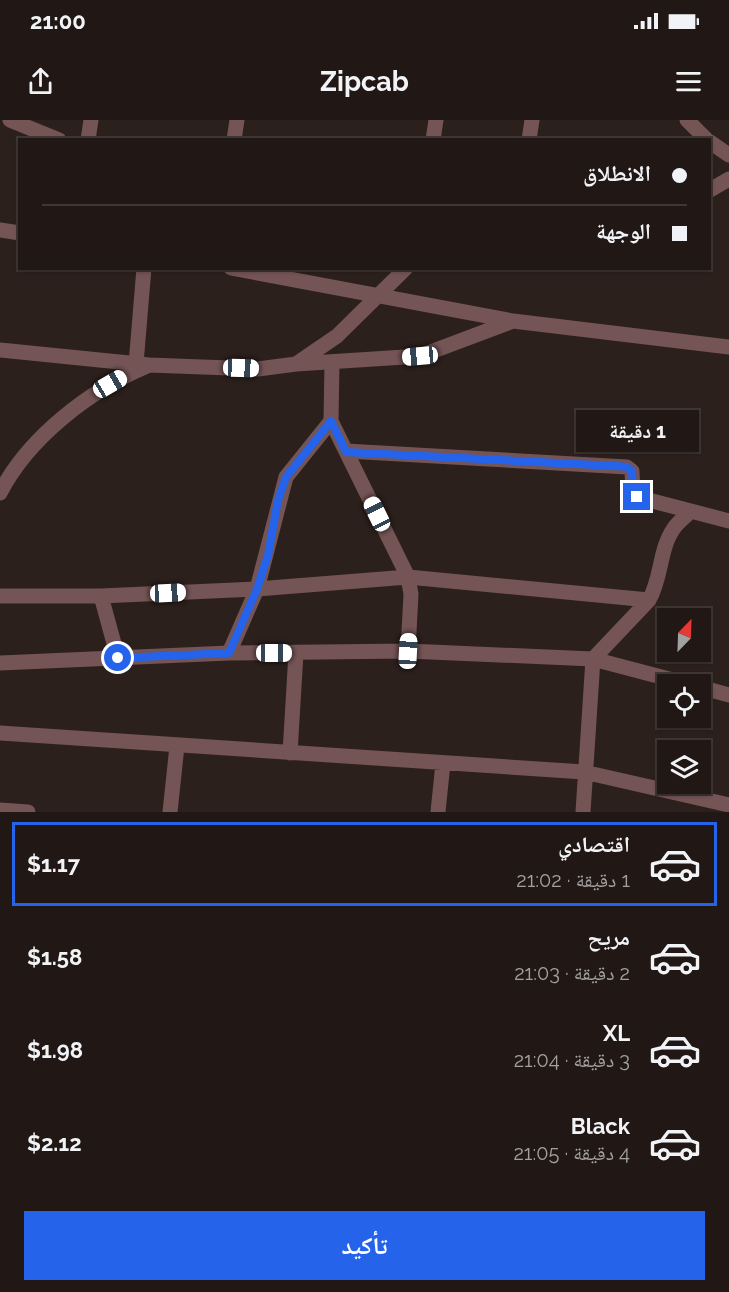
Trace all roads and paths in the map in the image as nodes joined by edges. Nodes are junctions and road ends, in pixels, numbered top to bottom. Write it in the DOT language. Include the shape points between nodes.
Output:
graph roads {
  1 [pos="10,120"];
  2 [pos="91,120"];
  3 [pos="237,120"];
  4 [pos="436,120"];
  5 [pos="532,120"];
  6 [pos="687,120"];
  7 [pos="54,138"];
  8 [pos="88,138"];
  9 [pos="234,138"];
  10 [pos="433,138"];
  11 [pos="529,138"];
  12 [pos="705,138"];
  13 [pos="711,143"];
  14 [pos="729,155"];
  15 [pos="729,179"];
  16 [pos="711,189"];
  17 [pos="0,230"];
  18 [pos="18,233"];
  19 [pos="144,270"];
  20 [pos="241,270"];
  21 [pos="404,270"];
  22 [pos="378,297"];
  23 [pos="513,321"];
  24 [pos="729,347"];
  25 [pos="0,350"];
  26 [pos="332,362"];
  27 [pos="143,364"];
  28 [pos="296,364"];
  29 [pos="331,421"];
  30 [pos="346,452"];
  31 [pos="0,493"];
  32 [pos="691,511"];
  33 [pos="729,521"];
  34 [pos="408,576"];
  35 [pos="257,589"];
  36 [pos="0,596"];
  37 [pos="101,596"];
  38 [pos="649,600"];
  39 [pos="408,651"];
  40 [pos="229,653"];
  41 [pos="296,653"];
  42 [pos="118,658"];
  43 [pos="592,658"];
  44 [pos="0,663"];
  45 [pos="657,676"];
  46 [pos="711,690"];
  47 [pos="729,695"];
  48 [pos="0,733"];
  49 [pos="177,746"];
  50 [pos="290,753"];
  51 [pos="443,763"];
  52 [pos="585,772"];
  53 [pos="729,805"];
  54 [pos="713,807"];
  55 [pos="0,810"];
  56 [pos="28,812"];
  57 [pos="170,812"];
  58 [pos="438,812"];
  59 [pos="583,812"];
  1 -- 7 [label="street"];
  2 -- 8 [label="street"];
  3 -- 9 [label="street"];
  4 -- 10 [label="street"];
  5 -- 11 [label="street"];
  6 -- 12 [label="street"];
  13 -- 14 [label="street"];
  15 -- 16 [label="street"];
  17 -- 18 [label="street"];
  19 -- 27 [label="street"];
  20 -- 22 [label="street"];
  21 -- 22 [label="street"];
  22 -- 23 [label="street"];
  22 -- 28 [label="street" via="337,336"];
  23 -- 24 [label="street"];
  23 -- 26 [label="street" via="420,356"];
  25 -- 27 [label="street"];
  26 -- 28 [label="street"];
  26 -- 29 [label="street"];
  27 -- 28 [label="street" via="258,369"];
  27 -- 31 [label="street" via="89,398 25,453"];
  29 -- 30 [label="street"];
  29 -- 35 [label="street" via="286,477"];
  30 -- 32 [label="street" via="627,467 632,471 633,493 637,497"];
  30 -- 34 [label="street"];
  32 -- 33 [label="street"];
  32 -- 38 [label="street" via="667,540"];
  34 -- 35 [label="street"];
  34 -- 38 [label="street"];
  34 -- 39 [label="street"];
  35 -- 37 [label="street"];
  35 -- 40 [label="street"];
  36 -- 37 [label="street"];
  37 -- 42 [label="street"];
  38 -- 43 [label="street"];
  39 -- 41 [label="street"];
  39 -- 43 [label="street"];
  40 -- 41 [label="street"];
  40 -- 42 [label="street"];
  41 -- 50 [label="street"];
  42 -- 44 [label="street"];
  43 -- 45 [label="street"];
  43 -- 52 [label="street"];
  46 -- 47 [label="street"];
  48 -- 49 [label="street"];
  49 -- 50 [label="street"];
  49 -- 57 [label="street"];
  50 -- 51 [label="street"];
  51 -- 52 [label="street"];
  51 -- 58 [label="street"];
  52 -- 54 [label="street"];
  52 -- 59 [label="street"];
  53 -- 54 [label="street"];
  55 -- 56 [label="street"];
}
